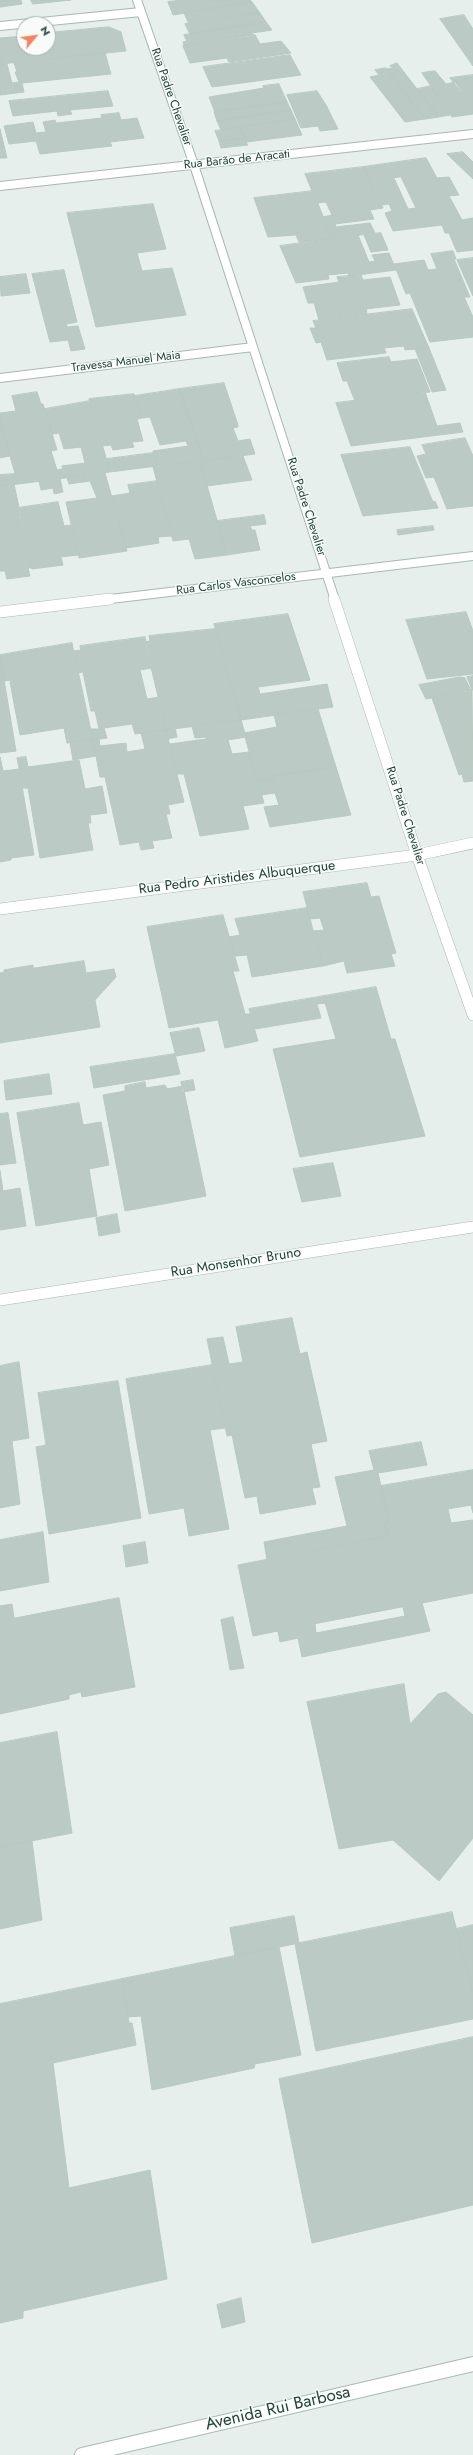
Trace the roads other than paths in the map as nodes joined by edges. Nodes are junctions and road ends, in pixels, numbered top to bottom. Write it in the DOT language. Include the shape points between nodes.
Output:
graph roads {
  1 [pos="137,0"];
  2 [pos="142,12"];
  3 [pos="0,26"];
  4 [pos="473,134"];
  5 [pos="194,165"];
  6 [pos="0,186"];
  7 [pos="253,347"];
  8 [pos="0,378"];
  9 [pos="473,556"];
  10 [pos="328,573"];
  11 [pos="0,612"];
  12 [pos="473,843"];
  13 [pos="417,855"];
  14 [pos="0,909"];
  15 [pos="473,1015"];
  16 [pos="473,1227"];
  17 [pos="0,1300"];
  18 [pos="473,2364"];
  19 [pos="82,2455"];
  1 -- 2 [label="street, Rua Padre Chevalier"];
  2 -- 3 [label="street"];
  2 -- 5 [label="street, Rua Padre Chevalier"];
  4 -- 5 [label="street, Rua Barão de Aracati"];
  5 -- 6 [label="street, Rua Barão de Aracati"];
  5 -- 7 [label="street, Rua Padre Chevalier"];
  7 -- 8 [label="street, Travessa Manuel Maia"];
  7 -- 10 [label="street, Rua Padre Chevalier"];
  9 -- 10 [label="street, Rua Carlos Vasconcelos"];
  10 -- 11 [label="street, Rua Carlos Vasconcelos"];
  10 -- 13 [label="street, Rua Padre Chevalier"];
  12 -- 13 [label="street, Rua Pedro Aristides Albuquerque"];
  13 -- 14 [label="street, Rua Pedro Aristides Albuquerque"];
  13 -- 15 [label="street, Rua Padre Chevalier"];
  16 -- 17 [label="street, Rua Monsenhor Bruno"];
  18 -- 19 [label="street, Avenida Rui Barbosa"];
}
